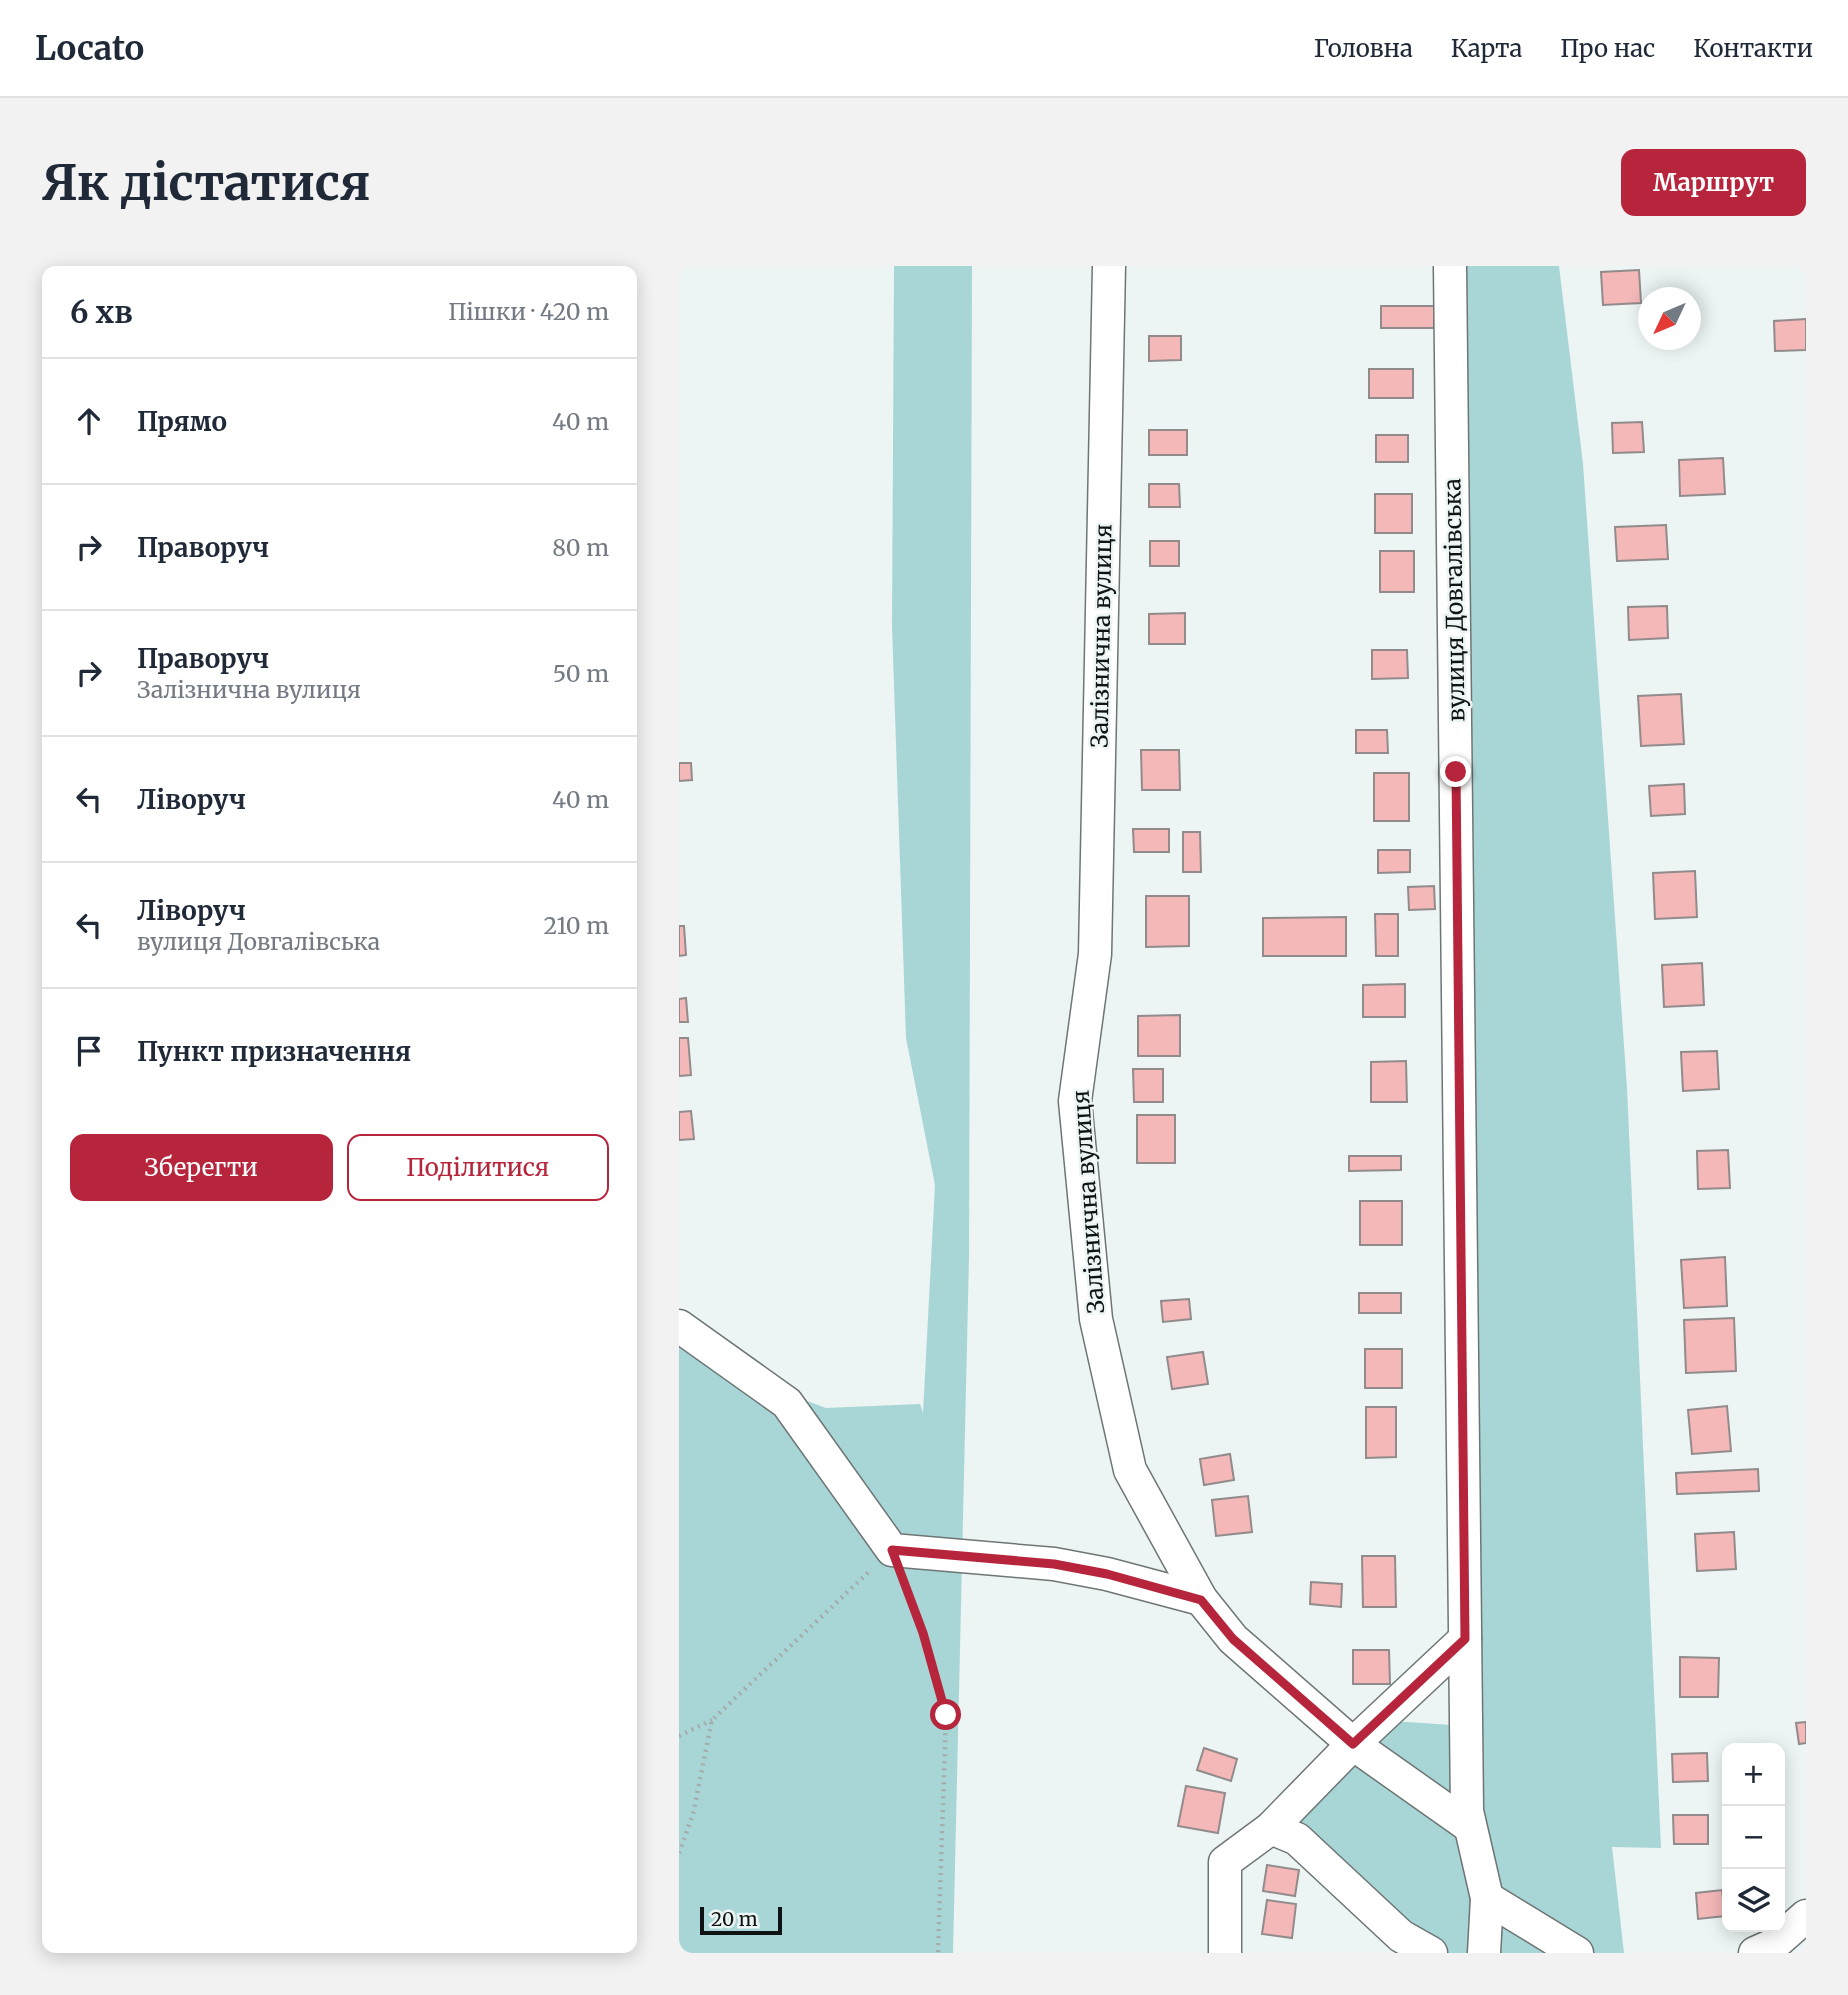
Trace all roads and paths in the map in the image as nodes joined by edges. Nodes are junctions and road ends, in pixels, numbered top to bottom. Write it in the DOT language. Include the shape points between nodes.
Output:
graph roads {
  1 [pos="1109,266"];
  2 [pos="1450,266"];
  3 [pos="679,1326"];
  4 [pos="892,1550"];
  5 [pos="1201,1600"];
  6 [pos="1465,1639"];
  7 [pos="712,1720"];
  8 [pos="679,1736"];
  9 [pos="1353,1744"];
  10 [pos="1469,1826"];
  11 [pos="1271,1828"];
  12 [pos="679,1853"];
  13 [pos="1487,1898"];
  14 [pos="1806,1916"];
  15 [pos="938,1953"];
  16 [pos="1225,1953"];
  17 [pos="1431,1953"];
  18 [pos="1484,1953"];
  19 [pos="1577,1953"];
  20 [pos="1755,1953"];
  1 -- 5 [label="street, Залізнична вулиця" via="1095,954 1076,1101 1096,1319 1130,1469"];
  2 -- 6 [label="street, вулиця Довгалівська"];
  3 -- 4 [label="street" via="787,1403"];
  4 -- 5 [label="street" via="1054,1564"];
  4 -- 7 [label="path"];
  4 -- 15 [label="path" via="923,1633 946,1715"];
  5 -- 9 [label="street, Залізнична вулиця" via="1233,1639"];
  6 -- 9 [label="street"];
  6 -- 10 [label="street, вулиця Довгалівська"];
  7 -- 8 [label="path"];
  7 -- 12 [label="path" via="693,1814"];
  9 -- 10 [label="street, Залізнична вулиця"];
  9 -- 11 [label="street"];
  10 -- 13 [label="street, вулиця Довгалівська"];
  11 -- 16 [label="street" via="1225,1862"];
  11 -- 17 [label="street" via="1297,1839 1401,1936"];
  13 -- 18 [label="street, вулиця Довгалівська"];
  13 -- 19 [label="street"];
  14 -- 20 [label="street" via="1773,1945"];
}
